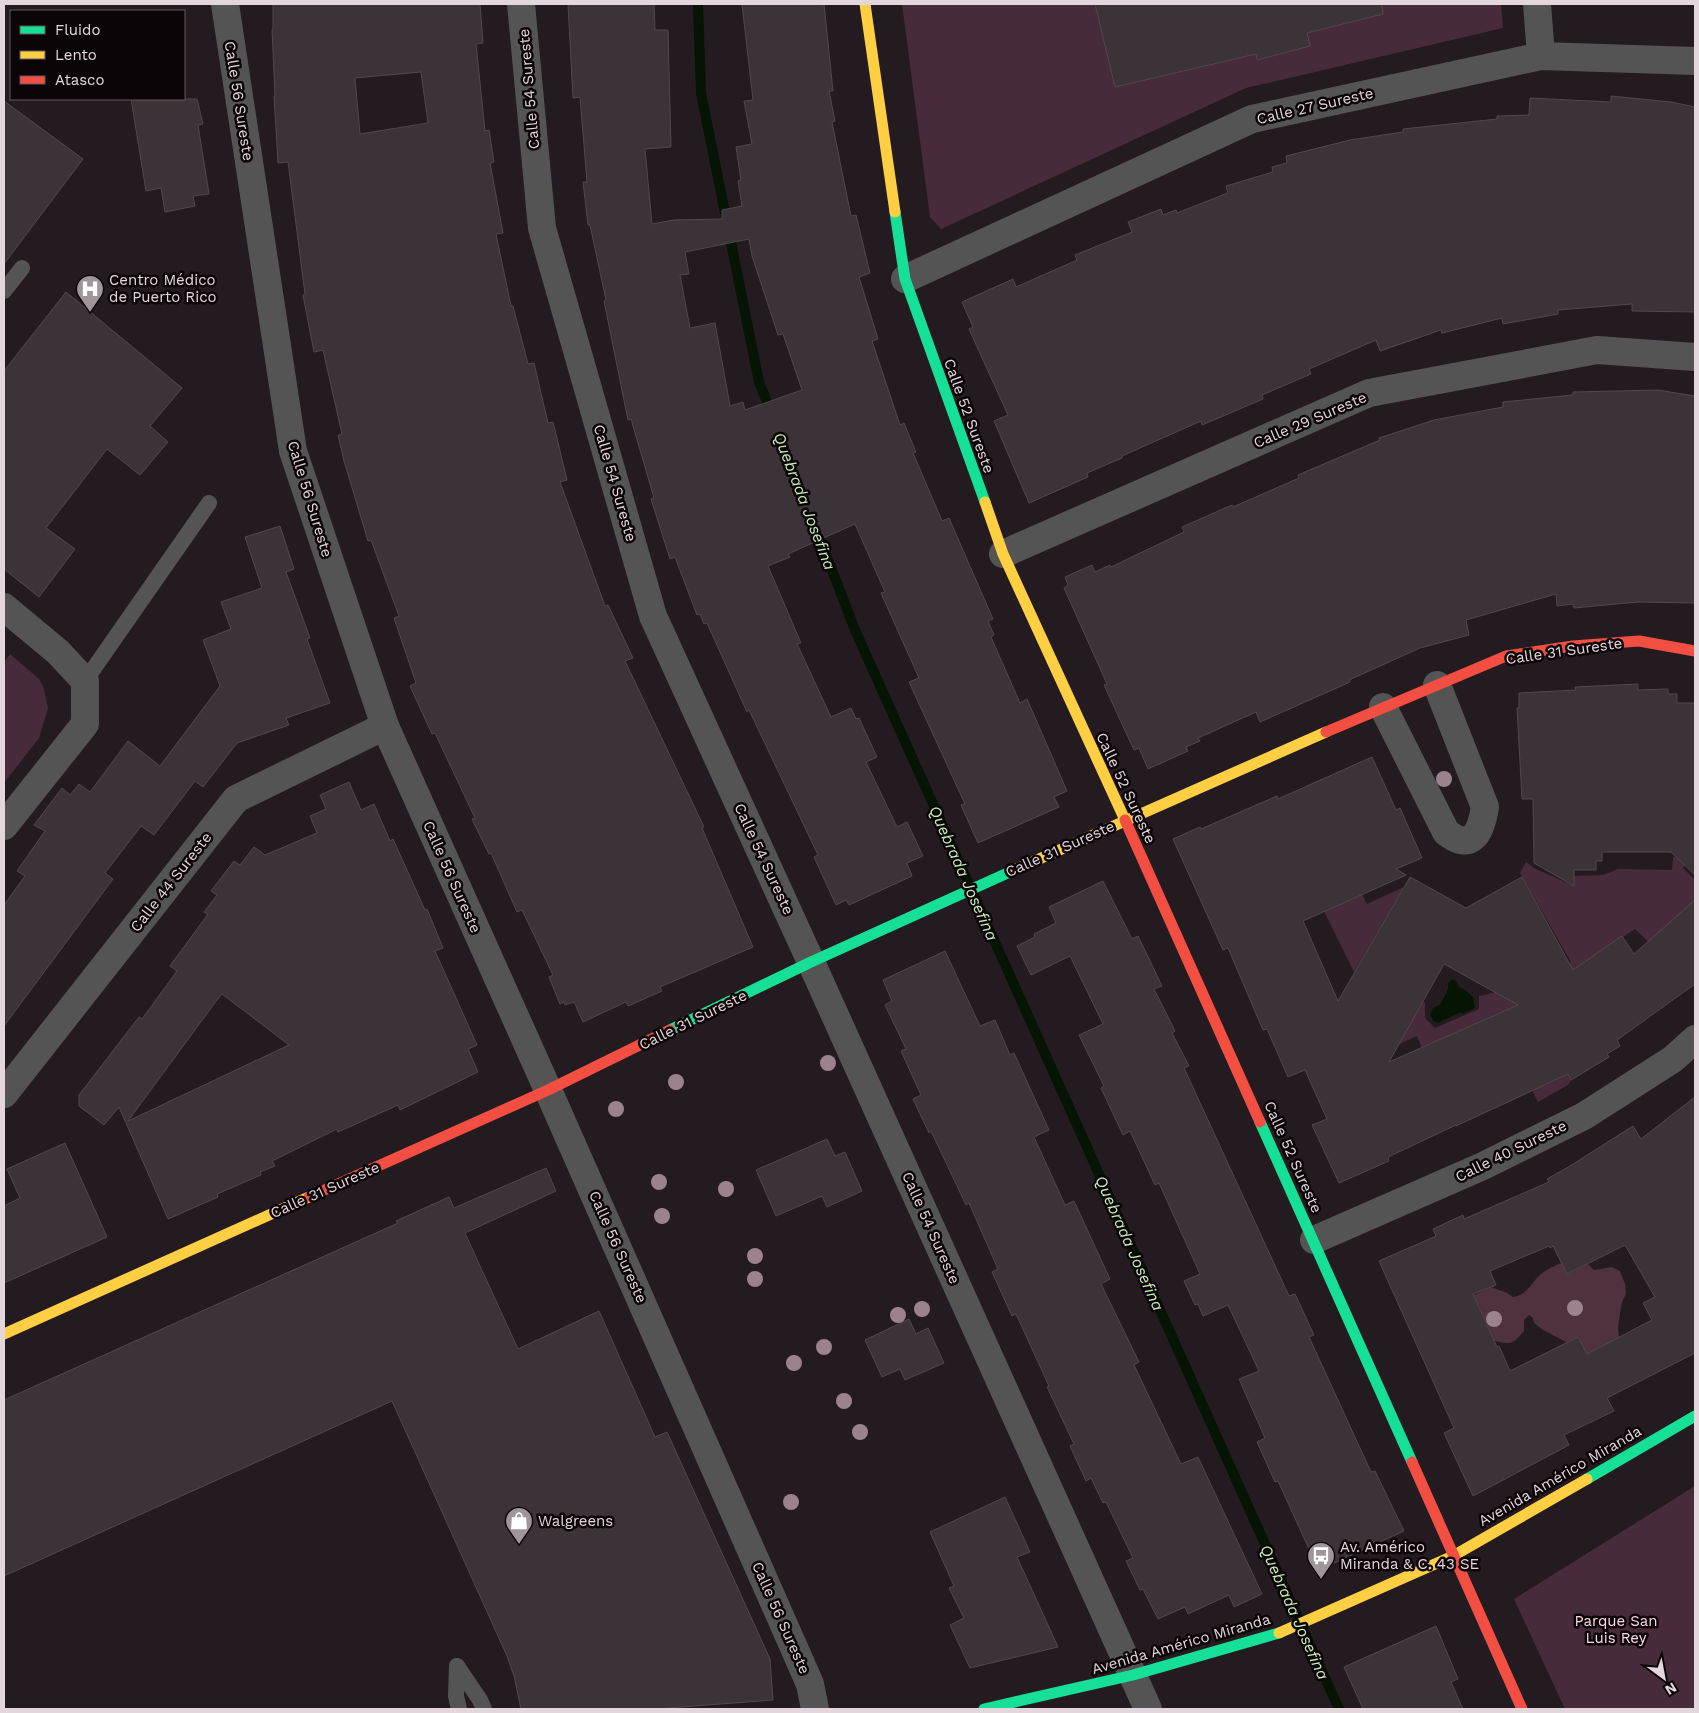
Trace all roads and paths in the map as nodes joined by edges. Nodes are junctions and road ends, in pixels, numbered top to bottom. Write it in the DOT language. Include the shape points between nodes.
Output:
graph roads {
  1 [pos="521,4"];
  2 [pos="865,4"];
  3 [pos="1537,4"];
  4 [pos="224,6"];
  5 [pos="1541,56"];
  6 [pos="1695,61"];
  7 [pos="22,268"];
  8 [pos="904,279"];
  9 [pos="4,291"];
  10 [pos="1695,358"];
  11 [pos="209,503"];
  12 [pos="1003,554"];
  13 [pos="4,607"];
  14 [pos="1695,652"];
  15 [pos="85,681"];
  16 [pos="1437,685"];
  17 [pos="1383,707"];
  18 [pos="384,726"];
  19 [pos="1125,820"];
  20 [pos="4,826"];
  21 [pos="811,962"];
  22 [pos="1695,1039"];
  23 [pos="5,1088"];
  24 [pos="548,1090"];
  25 [pos="1314,1240"];
  26 [pos="4,1334"];
  27 [pos="1695,1416"];
  28 [pos="1453,1556"];
  29 [pos="1133,1675"];
  30 [pos="459,1709"];
  31 [pos="484,1709"];
  32 [pos="815,1709"];
  33 [pos="984,1709"];
  34 [pos="1148,1709"];
  35 [pos="1522,1709"];
  1 -- 21 [label="street, Calle 54 Sureste" via="542,228 653,616"];
  2 -- 8 [label="street, Calle 52 Sureste"];
  3 -- 5 [label="street"];
  4 -- 18 [label="street, Calle 56 Sureste" via="293,451"];
  5 -- 6 [label="street, Calle 27 Sureste"];
  5 -- 8 [label="street, Calle 27 Sureste" via="1252,119"];
  7 -- 9 [label="lane"];
  8 -- 12 [label="street, Calle 52 Sureste"];
  10 -- 12 [label="street, Calle 29 Sureste" via="1597,350 1369,393"];
  11 -- 15 [label="lane"];
  12 -- 19 [label="street, Calle 52 Sureste"];
  13 -- 15 [label="street" via="58,652"];
  14 -- 16 [label="street, Calle 31 Sureste" via="1639,641 1573,646 1506,656"];
  15 -- 20 [label="street" via="85,724"];
  16 -- 17 [label="street, Calle 31 Sureste"];
  16 -- 17 [label="street" via="1485,807 1476,837 1466,841 1455,839 1446,832"];
  17 -- 19 [label="street, Calle 31 Sureste"];
  18 -- 23 [label="street, Calle 44 Sureste" via="236,799"];
  18 -- 24 [label="street, Calle 56 Sureste"];
  19 -- 21 [label="street, Calle 31 Sureste"];
  19 -- 25 [label="street, Calle 52 Sureste"];
  21 -- 24 [label="street, Calle 31 Sureste"];
  21 -- 29 [label="street, Calle 54 Sureste"];
  22 -- 25 [label="street, Calle 40 Sureste" via="1673,1059 1584,1116 1483,1166"];
  24 -- 26 [label="street, Calle 31 Sureste"];
  24 -- 32 [label="street, Calle 56 Sureste" via="810,1684"];
  25 -- 28 [label="street, Calle 52 Sureste"];
  27 -- 28 [label="street, Avenida Américo Miranda"];
  28 -- 29 [label="street, Avenida Américo Miranda" via="1276,1634"];
  28 -- 35 [label="street, Calle 52 Sureste"];
  29 -- 33 [label="street, Avenida Américo Miranda"];
  29 -- 34 [label="street, Calle 54 Sureste"];
  30 -- 31 [label="lane" via="457,1666"];
}
